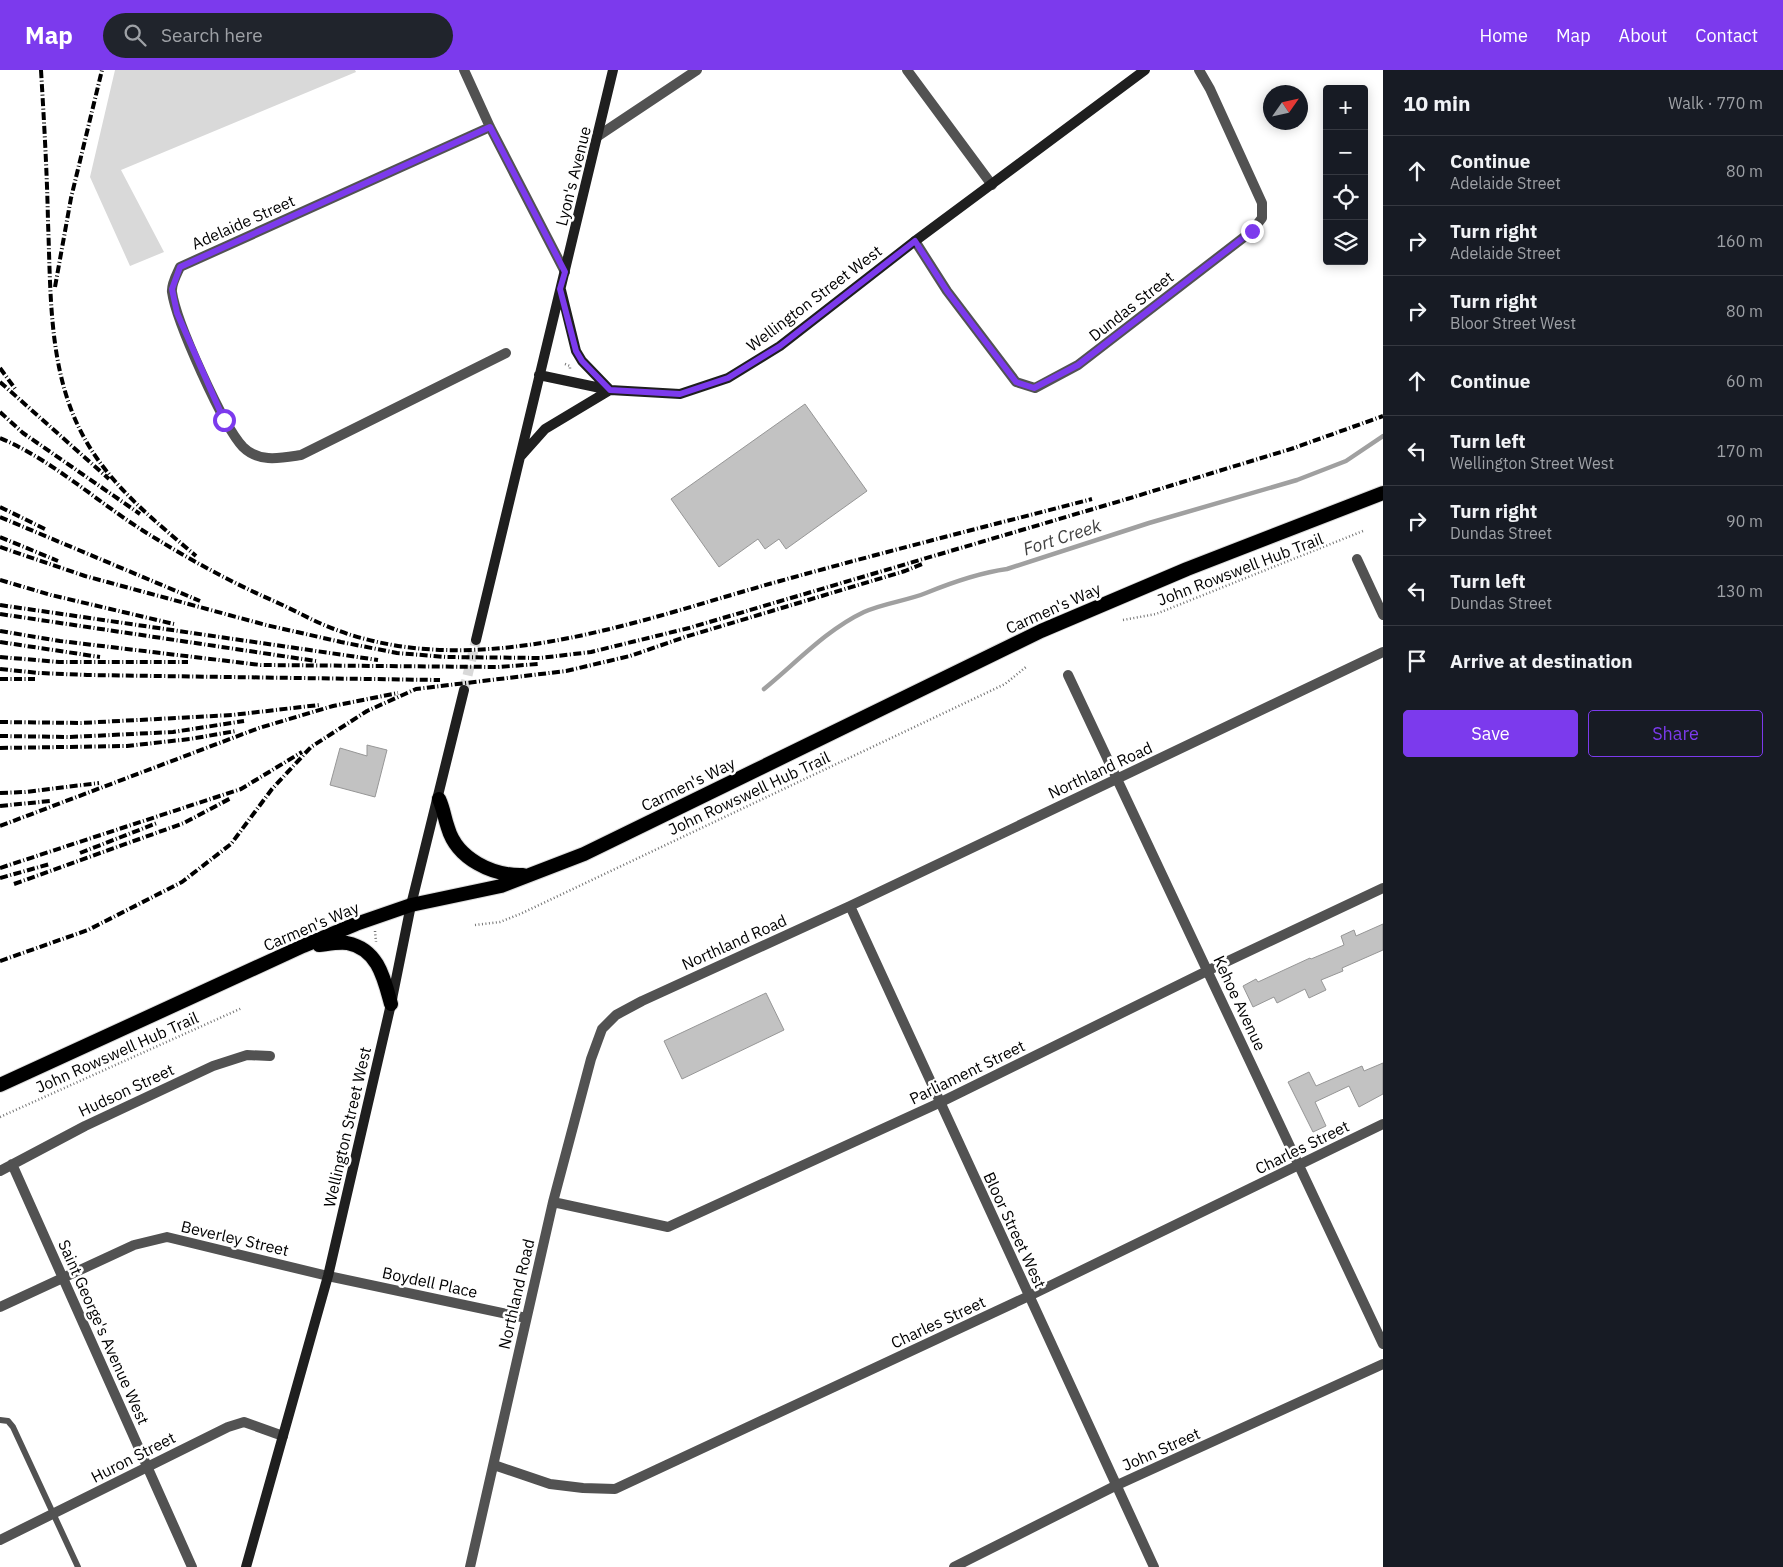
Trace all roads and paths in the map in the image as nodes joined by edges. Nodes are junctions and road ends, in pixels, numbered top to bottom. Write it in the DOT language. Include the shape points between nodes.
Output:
graph roads {
  1 [pos="464,70"];
  2 [pos="613,70"];
  3 [pos="697,70"];
  4 [pos="906,70"];
  5 [pos="1145,70"];
  6 [pos="1200,70"];
  7 [pos="490,127"];
  8 [pos="598,136"];
  9 [pos="992,185"];
  10 [pos="915,241"];
  11 [pos="565,272"];
  12 [pos="560,289"];
  13 [pos="506,354"];
  14 [pos="565,364"];
  15 [pos="570,369"];
  16 [pos="539,375"];
  17 [pos="610,390"];
  18 [pos="520,457"];
  19 [pos="1383,493"];
  20 [pos="1362,531"];
  21 [pos="1356,559"];
  22 [pos="1383,615"];
  23 [pos="1123,620"];
  24 [pos="476,640"];
  25 [pos="1383,652"];
  26 [pos="1026,667"];
  27 [pos="1068,675"];
  28 [pos="464,690"];
  29 [pos="1118,778"];
  30 [pos="439,799"];
  31 [pos="529,875"];
  32 [pos="1383,888"];
  33 [pos="411,905"];
  34 [pos="850,906"];
  35 [pos="475,925"];
  36 [pos="375,931"];
  37 [pos="376,945"];
  38 [pos="303,946"];
  39 [pos="1208,970"];
  40 [pos="391,1004"];
  41 [pos="242,1008"];
  42 [pos="270,1056"];
  43 [pos="0,1085"];
  44 [pos="939,1103"];
  45 [pos="0,1117"];
  46 [pos="1383,1124"];
  47 [pos="12,1164"];
  48 [pos="1300,1164"];
  49 [pos="0,1171"];
  50 [pos="553,1202"];
  51 [pos="328,1276"];
  52 [pos="63,1278"];
  53 [pos="1029,1296"];
  54 [pos="0,1307"];
  55 [pos="526,1318"];
  56 [pos="1383,1344"];
  57 [pos="1383,1364"];
  58 [pos="0,1420"];
  59 [pos="283,1436"];
  60 [pos="494,1465"];
  61 [pos="147,1467"];
  62 [pos="1115,1486"];
  63 [pos="54,1515"];
  64 [pos="0,1540"];
  65 [pos="78,1567"];
  66 [pos="192,1567"];
  67 [pos="246,1567"];
  68 [pos="470,1567"];
  69 [pos="954,1567"];
  70 [pos="1154,1567"];
  1 -- 7 [label="street"];
  2 -- 8 [label="main road, Lyon's Avenue"];
  3 -- 8 [label="street"];
  4 -- 9 [label="street"];
  5 -- 9 [label="main road, Wellington Street West"];
  6 -- 10 [label="street, Dundas Street" via="1262,203 1262,218 1252,231 1078,365 1034,388 1016,382 947,291"];
  7 -- 11 [label="street"];
  7 -- 13 [label="street, Adelaide Street" via="180,267 172,289 177,313 224,420 244,448 269,460 301,455"];
  8 -- 11 [label="main road, Lyon's Avenue"];
  9 -- 10 [label="main road, Wellington Street West"];
  10 -- 17 [label="main road, Wellington Street West" via="780,346 728,378 680,394"];
  11 -- 12 [label="main road, Lyon's Avenue"];
  12 -- 16 [label="main road, Lyon's Avenue"];
  12 -- 17 [label="main road" via="576,351"];
  14 -- 15 [label="path"];
  16 -- 17 [label="main road, Wellington Street West"];
  16 -- 18 [label="main road"];
  17 -- 18 [label="main road" via="545,430"];
  18 -- 24 [label="main road"];
  19 -- 31 [label="highway, Carmen's Way" via="1187,569 1041,631 584,854"];
  20 -- 23 [label="path, John Rowswell Hub Trail" via="1156,614"];
  21 -- 22 [label="street"];
  25 -- 29 [label="street, Northland Road"];
  26 -- 35 [label="path, John Rowswell Hub Trail" via="1005,684 520,914 500,922"];
  27 -- 29 [label="street, Kehoe Avenue"];
  28 -- 30 [label="main road, Wellington Street West"];
  29 -- 34 [label="street, Northland Road"];
  29 -- 39 [label="street, Kehoe Avenue"];
  30 -- 31 [label="highway" via="446,812 448,828 462,851 485,868 512,875"];
  30 -- 33 [label="main road, Wellington Street West"];
  31 -- 33 [label="highway, Carmen's Way" via="500,886"];
  32 -- 39 [label="street, Parliament Street"];
  33 -- 38 [label="highway, Carmen's Way"];
  33 -- 40 [label="main road, Wellington Street West"];
  34 -- 44 [label="street, Bloor Street West"];
  34 -- 50 [label="street, Northland Road" via="642,1000 616,1015 602,1029 591,1059"];
  36 -- 37 [label="path"];
  38 -- 40 [label="highway" via="336,943 358,947 376,960"];
  38 -- 43 [label="highway, Carmen's Way"];
  39 -- 44 [label="street, Parliament Street"];
  39 -- 48 [label="street, Kehoe Avenue"];
  40 -- 51 [label="main road, Wellington Street West"];
  41 -- 45 [label="path, John Rowswell Hub Trail"];
  42 -- 47 [label="street, Hudson Street" via="247,1055 213,1066"];
  44 -- 50 [label="street, Parliament Street" via="668,1227"];
  44 -- 53 [label="street, Bloor Street West"];
  46 -- 48 [label="street, Charles Street"];
  47 -- 49 [label="street, Hudson Street"];
  47 -- 52 [label="street, Saint George's Avenue West"];
  48 -- 53 [label="street, Charles Street"];
  48 -- 56 [label="street, Kehoe Avenue"];
  50 -- 55 [label="street, Northland Road"];
  51 -- 52 [label="street, Beverley Street" via="167,1237 134,1245"];
  51 -- 55 [label="street, Boydell Place"];
  51 -- 59 [label="main road, Wellington Street West"];
  52 -- 54 [label="street, Beverley Street"];
  52 -- 61 [label="street, Saint George's Avenue West"];
  53 -- 60 [label="street, Charles Street" via="615,1488 550,1484"];
  53 -- 62 [label="street, Bloor Street West"];
  55 -- 60 [label="street, Northland Road"];
  57 -- 62 [label="street, John Street"];
  58 -- 63 [label="lane" via="8,1421 14,1427"];
  59 -- 61 [label="street, Huron Street" via="244,1422"];
  59 -- 67 [label="main road, Wellington Street West"];
  60 -- 68 [label="street, Northland Road"];
  61 -- 63 [label="street, Huron Street"];
  61 -- 66 [label="street, Saint George's Avenue West"];
  62 -- 69 [label="street, John Street"];
  62 -- 70 [label="street, Bloor Street West"];
  63 -- 64 [label="street, Huron Street"];
  63 -- 65 [label="lane"];
}
